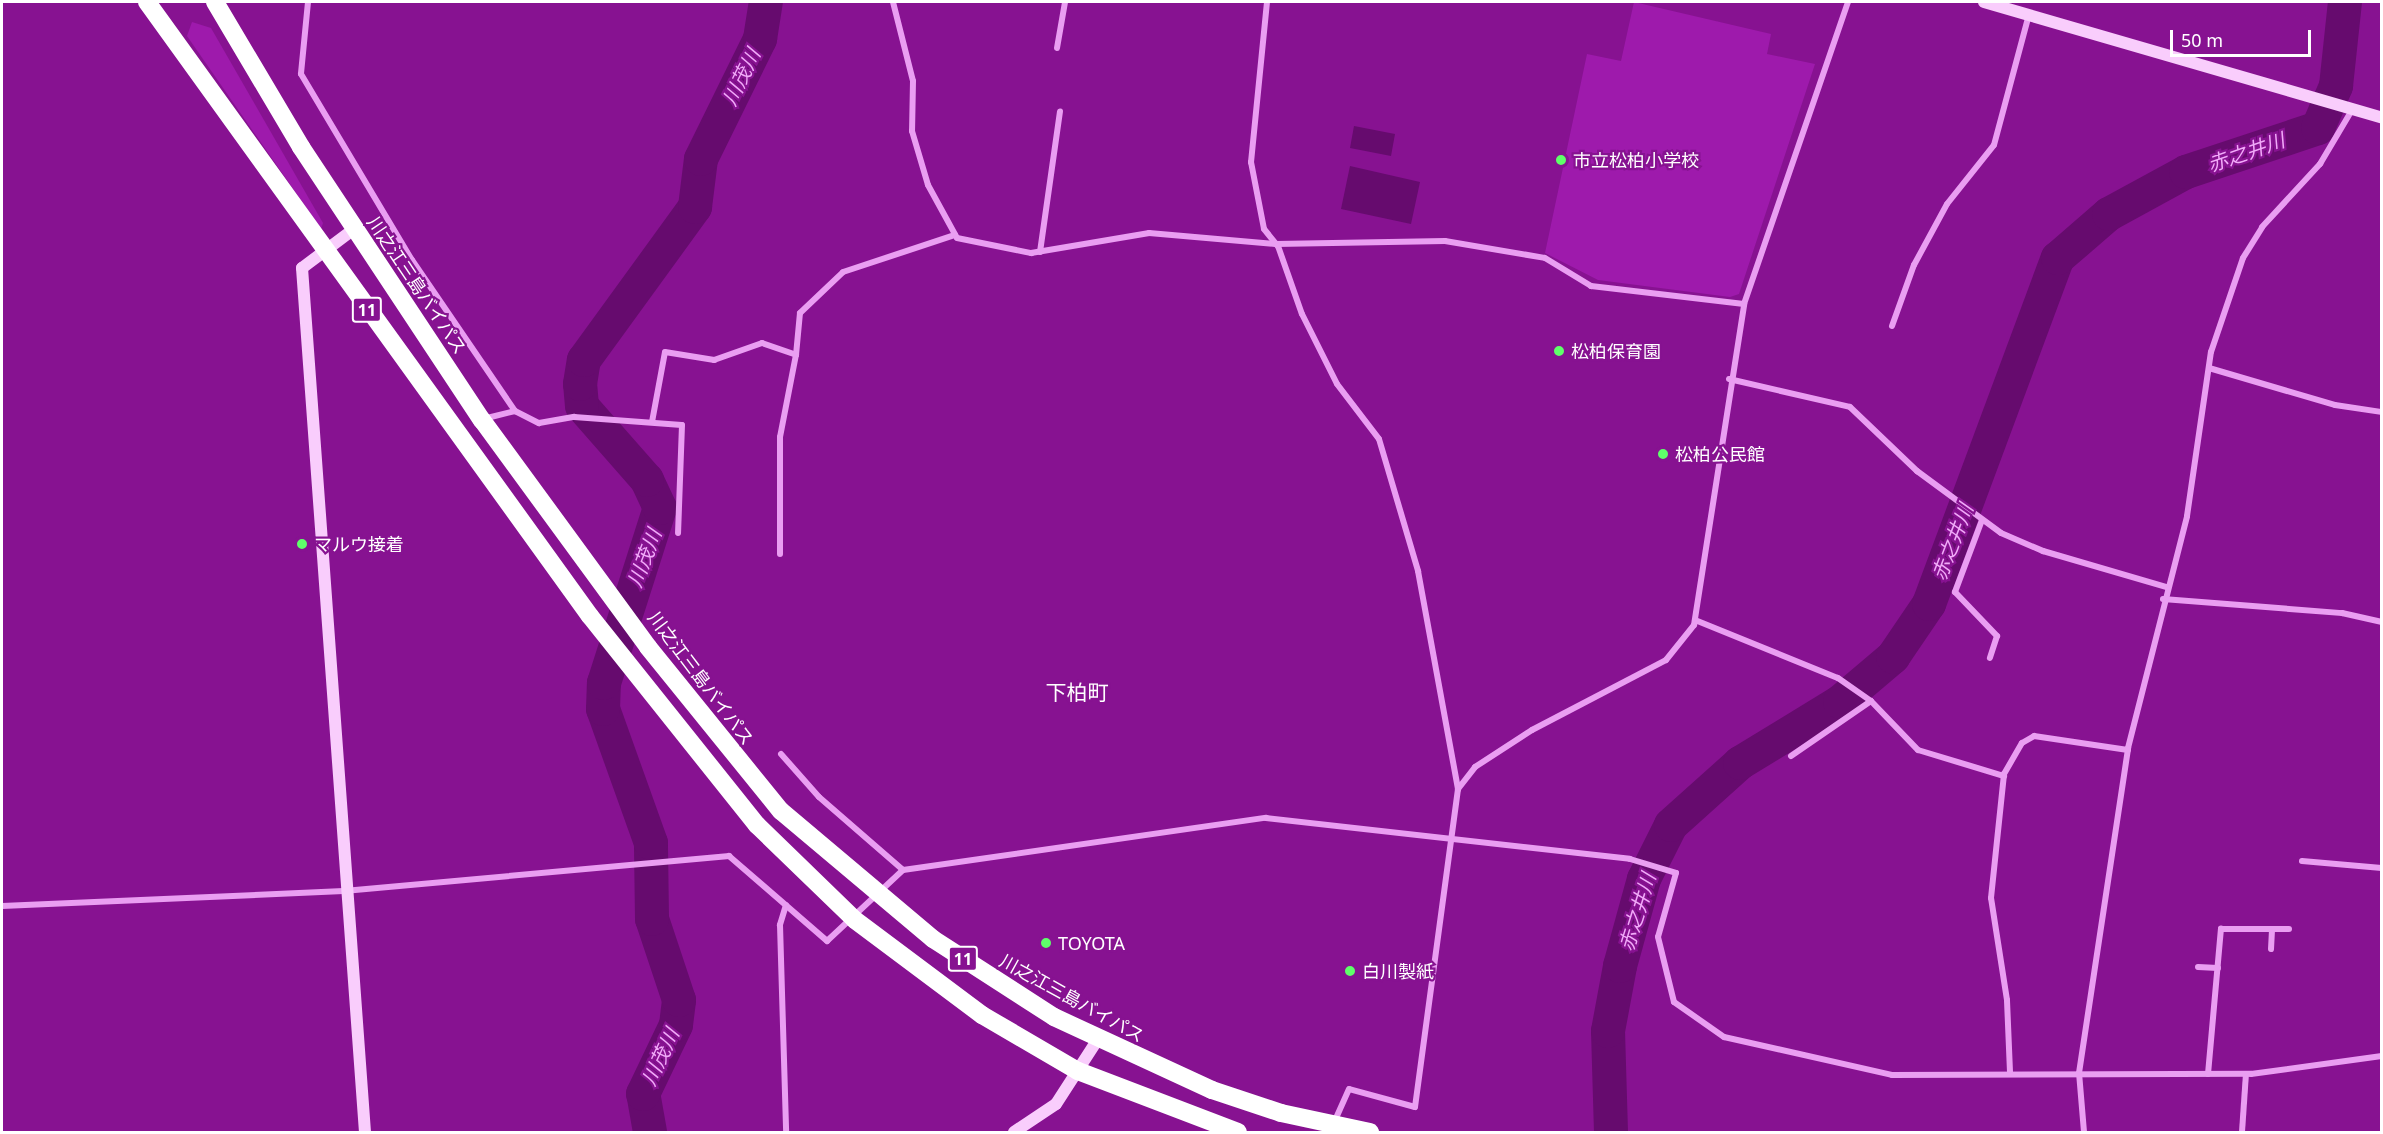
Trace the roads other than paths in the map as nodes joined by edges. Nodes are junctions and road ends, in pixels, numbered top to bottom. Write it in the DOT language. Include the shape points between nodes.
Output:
graph roads {
  1 [pos="147,2"];
  2 [pos="215,2"];
  3 [pos="308,2"];
  4 [pos="893,2"];
  5 [pos="1065,2"];
  6 [pos="1267,2"];
  7 [pos="1848,2"];
  8 [pos="1983,2"];
  9 [pos="2023,9"];
  10 [pos="1057,48"];
  11 [pos="2352,109"];
  12 [pos="1060,111"];
  13 [pos="2382,118"];
  14 [pos="354,229"];
  15 [pos="955,235"];
  16 [pos="1276,244"];
  17 [pos="324,251"];
  18 [pos="1040,252"];
  19 [pos="1744,304"];
  20 [pos="1892,326"];
  21 [pos="796,355"];
  22 [pos="2209,368"];
  23 [pos="1729,379"];
  24 [pos="515,411"];
  25 [pos="2382,412"];
  26 [pos="482,420"];
  27 [pos="652,422"];
  28 [pos="1982,520"];
  29 [pos="678,533"];
  30 [pos="780,554"];
  31 [pos="2166,587"];
  32 [pos="2163,599"];
  33 [pos="1695,620"];
  34 [pos="2382,621"];
  35 [pos="1990,658"];
  36 [pos="1871,701"];
  37 [pos="2128,750"];
  38 [pos="781,754"];
  39 [pos="1791,756"];
  40 [pos="2004,776"];
  41 [pos="1458,789"];
  42 [pos="1456,837"];
  43 [pos="2302,861"];
  44 [pos="2382,868"];
  45 [pos="903,870"];
  46 [pos="344,891"];
  47 [pos="877,896"];
  48 [pos="786,905"];
  49 [pos="2,906"];
  50 [pos="855,920"];
  51 [pos="2272,929"];
  52 [pos="2289,929"];
  53 [pos="2271,949"];
  54 [pos="2198,967"];
  55 [pos="2218,968"];
  56 [pos="1098,1039"];
  57 [pos="2382,1056"];
  58 [pos="1078,1071"];
  59 [pos="2010,1072"];
  60 [pos="2079,1073"];
  61 [pos="2208,1074"];
  62 [pos="2247,1074"];
  63 [pos="1333,1129"];
  64 [pos="365,1132"];
  65 [pos="786,1132"];
  66 [pos="1014,1132"];
  67 [pos="1238,1132"];
  68 [pos="1370,1132"];
  69 [pos="2084,1132"];
  70 [pos="2242,1132"];
  1 -- 17 [label="highway, 11"];
  2 -- 14 [label="highway, 川之江三島バイパス / 11"];
  3 -- 24 [label="street" via="301,74 412,260"];
  4 -- 15 [label="street" via="913,81 912,131 928,185"];
  5 -- 10 [label="street"];
  6 -- 16 [label="street" via="1251,162 1264,229"];
  7 -- 19 [label="street"];
  8 -- 9 [label="street"];
  9 -- 11 [label="street"];
  9 -- 20 [label="street" via="1994,145 1947,204 1914,265"];
  11 -- 13 [label="street"];
  11 -- 22 [label="street" via="2320,164 2262,227 2242,258"];
  12 -- 18 [label="street"];
  14 -- 17 [label="street"];
  14 -- 26 [label="highway, 川之江三島バイパス / 11"];
  15 -- 18 [label="street"];
  15 -- 21 [label="street" via="843,272 800,313"];
  16 -- 18 [label="street" via="1149,233"];
  16 -- 19 [label="street" via="1476,244 1545,258 1592,285"];
  16 -- 41 [label="street" via="1302,314 1337,384 1379,439 1418,571"];
  17 -- 46 [label="street" via="302,268"];
  17 -- 50 [label="highway, 11" via="635,675 757,825"];
  19 -- 23 [label="street"];
  21 -- 27 [label="street" via="762,343 714,360 665,352"];
  21 -- 30 [label="street" via="780,437"];
  22 -- 25 [label="street" via="2335,405"];
  22 -- 31 [label="street" via="2187,516"];
  23 -- 28 [label="street" via="1850,407"];
  23 -- 33 [label="street"];
  24 -- 26 [label="street"];
  24 -- 27 [label="street" via="539,423 574,417"];
  26 -- 47 [label="highway, 川之江三島バイパス / 11" via="648,647 781,810"];
  27 -- 29 [label="street" via="682,425"];
  28 -- 31 [label="street" via="2043,551"];
  28 -- 35 [label="street" via="1955,592 1997,636"];
  31 -- 32 [label="street"];
  32 -- 34 [label="street" via="2342,613"];
  32 -- 37 [label="street"];
  33 -- 36 [label="street" via="1845,682"];
  33 -- 41 [label="street" via="1666,660 1512,742 1475,767"];
  36 -- 39 [label="street"];
  36 -- 40 [label="street" via="1918,750"];
  37 -- 40 [label="street" via="2034,736 2022,743"];
  37 -- 60 [label="street"];
  38 -- 45 [label="street" via="819,797"];
  40 -- 59 [label="street" via="1991,898 2007,1000"];
  41 -- 42 [label="street"];
  42 -- 45 [label="street" via="1266,818"];
  42 -- 59 [label="street" via="1645,863 1676,873 1658,937 1666,979 1674,1002 1695,1022 1724,1037 1892,1075"];
  42 -- 63 [label="street" via="1415,1107 1348,1089"];
  43 -- 44 [label="street"];
  45 -- 47 [label="street"];
  46 -- 48 [label="street" via="729,856"];
  46 -- 49 [label="street"];
  46 -- 64 [label="street"];
  47 -- 50 [label="street"];
  47 -- 56 [label="highway, 川之江三島バイパス / 11" via="987,976"];
  48 -- 50 [label="street" via="827,941"];
  48 -- 65 [label="street" via="780,925"];
  50 -- 58 [label="highway, 11" via="929,979"];
  51 -- 52 [label="street"];
  51 -- 53 [label="street"];
  51 -- 55 [label="street" via="2221,929"];
  54 -- 55 [label="street"];
  55 -- 61 [label="street"];
  56 -- 58 [label="street"];
  56 -- 63 [label="highway, 川之江三島バイパス / 11" via="1212,1089"];
  57 -- 62 [label="street"];
  58 -- 66 [label="street" via="1049,1111"];
  58 -- 67 [label="highway, 11"];
  59 -- 60 [label="street"];
  60 -- 61 [label="street"];
  60 -- 69 [label="street"];
  61 -- 62 [label="street"];
  62 -- 70 [label="street"];
  63 -- 68 [label="highway, 川之江三島バイパス / 11"];
}
